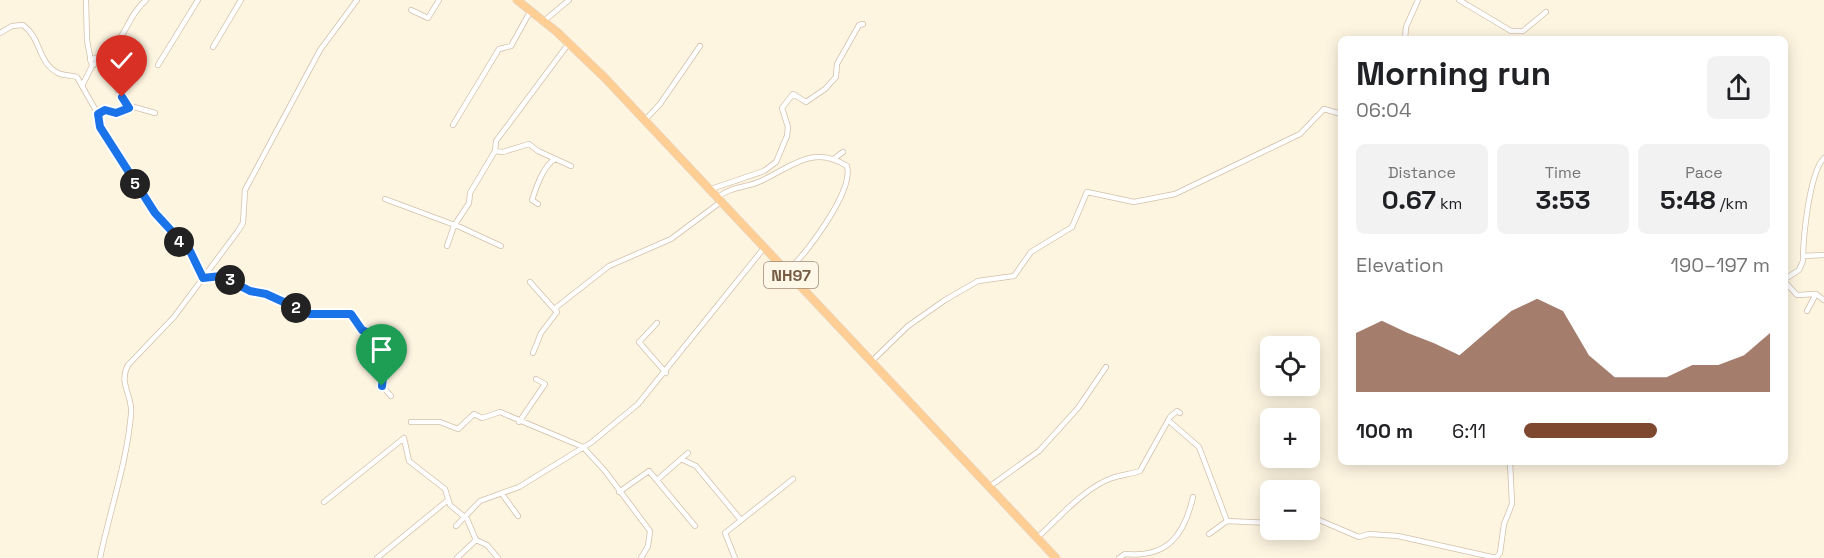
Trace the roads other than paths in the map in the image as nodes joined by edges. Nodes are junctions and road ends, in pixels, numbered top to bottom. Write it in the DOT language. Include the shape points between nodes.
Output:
graph roads {
  1 [pos="86,0"];
  2 [pos="146,0"];
  3 [pos="198,0"];
  4 [pos="241,0"];
  5 [pos="357,0"];
  6 [pos="439,0"];
  7 [pos="517,0"];
  8 [pos="569,0"];
  9 [pos="1418,0"];
  10 [pos="1459,0"];
  11 [pos="411,10"];
  12 [pos="531,10"];
  13 [pos="1546,12"];
  14 [pos="544,21"];
  15 [pos="863,24"];
  16 [pos="0,33"];
  17 [pos="1405,36"];
  18 [pos="569,43"];
  19 [pos="700,46"];
  20 [pos="213,47"];
  21 [pos="90,60"];
  22 [pos="158,65"];
  23 [pos="92,66"];
  24 [pos="82,86"];
  25 [pos="129,108"];
  26 [pos="155,113"];
  27 [pos="1338,113"];
  28 [pos="98,114"];
  29 [pos="645,120"];
  30 [pos="453,125"];
  31 [pos="495,151"];
  32 [pos="843,152"];
  33 [pos="835,158"];
  34 [pos="1824,158"];
  35 [pos="555,159"];
  36 [pos="571,166"];
  37 [pos="711,189"];
  38 [pos="385,199"];
  39 [pos="720,199"];
  40 [pos="538,204"];
  41 [pos="454,226"];
  42 [pos="447,246"];
  43 [pos="501,246"];
  44 [pos="765,247"];
  45 [pos="1824,255"];
  46 [pos="1803,256"];
  47 [pos="788,272"];
  48 [pos="203,278"];
  49 [pos="1788,279"];
  50 [pos="530,282"];
  51 [pos="1788,284"];
  52 [pos="1816,294"];
  53 [pos="1824,300"];
  54 [pos="554,309"];
  55 [pos="1807,311"];
  56 [pos="657,323"];
  57 [pos="532,353"];
  58 [pos="872,361"];
  59 [pos="1106,367"];
  60 [pos="666,373"];
  61 [pos="536,379"];
  62 [pos="391,396"];
  63 [pos="1180,413"];
  64 [pos="1168,421"];
  65 [pos="411,422"];
  66 [pos="519,422"];
  67 [pos="583,447"];
  68 [pos="688,453"];
  69 [pos="681,459"];
  70 [pos="1510,465"];
  71 [pos="793,479"];
  72 [pos="657,480"];
  73 [pos="989,487"];
  74 [pos="619,492"];
  75 [pos="502,494"];
  76 [pos="1193,496"];
  77 [pos="448,500"];
  78 [pos="324,502"];
  79 [pos="518,516"];
  80 [pos="463,517"];
  81 [pos="740,519"];
  82 [pos="1320,520"];
  83 [pos="1227,522"];
  84 [pos="1260,523"];
  85 [pos="456,526"];
  86 [pos="695,526"];
  87 [pos="1209,534"];
  88 [pos="1037,538"];
  89 [pos="476,540"];
  90 [pos="100,558"];
  91 [pos="377,558"];
  92 [pos="457,558"];
  93 [pos="498,558"];
  94 [pos="641,558"];
  95 [pos="735,558"];
  96 [pos="1056,558"];
  97 [pos="1119,558"];
  1 -- 21 [label="street"];
  2 -- 21 [label="street" via="114,48"];
  3 -- 22 [label="street"];
  4 -- 20 [label="street"];
  5 -- 48 [label="street" via="321,50 245,190 243,223"];
  6 -- 11 [label="street" via="428,18"];
  7 -- 12 [label="highway, NH97"];
  8 -- 14 [label="street"];
  9 -- 17 [label="street"];
  10 -- 13 [label="street" via="1510,32 1523,31"];
  12 -- 14 [label="highway, NH97"];
  12 -- 30 [label="street" via="512,46 499,49 486,65"];
  14 -- 18 [label="highway, NH97"];
  15 -- 37 [label="street" via="859,24 837,64 836,77 825,89 806,102 793,94 782,108 787,136 776,162 764,171"];
  16 -- 24 [label="street" via="12,26 23,26 36,38 45,63 59,73 77,77"];
  18 -- 29 [label="highway, NH97"];
  18 -- 31 [label="street" via="496,141"];
  19 -- 29 [label="street"];
  21 -- 23 [label="street"];
  23 -- 24 [label="street"];
  23 -- 25 [label="street" via="100,60"];
  24 -- 28 [label="street"];
  25 -- 26 [label="street"];
  25 -- 28 [label="street"];
  27 -- 58 [label="street" via="1324,109 1300,134 1175,194 1134,202 1087,192 1072,227 1031,252 1014,276 978,280 908,326"];
  28 -- 48 [label="street" via="100,127 130,177 164,225 190,251"];
  29 -- 37 [label="highway, NH97"];
  31 -- 35 [label="street" via="529,144"];
  31 -- 41 [label="street"];
  32 -- 33 [label="street"];
  33 -- 39 [label="street" via="806,158 761,181 728,189"];
  33 -- 47 [label="street" via="847,166 849,174 819,232"];
  34 -- 46 [label="street" via="1813,182"];
  35 -- 36 [label="street"];
  35 -- 40 [label="street" via="548,163 534,192 532,200"];
  37 -- 39 [label="highway, NH97"];
  38 -- 41 [label="street"];
  39 -- 44 [label="highway, NH97"];
  39 -- 54 [label="street" via="671,239 609,266"];
  41 -- 42 [label="street"];
  41 -- 43 [label="street"];
  44 -- 47 [label="highway, NH97"];
  44 -- 60 [label="street"];
  45 -- 46 [label="street"];
  46 -- 49 [label="street" via="1799,270"];
  47 -- 58 [label="highway, NH97"];
  48 -- 62 [label="street" via="221,276 310,314 351,314 362,330 380,338 385,358 382,386"];
  48 -- 90 [label="street" via="123,373 132,411"];
  50 -- 54 [label="street"];
  51 -- 52 [label="street" via="1797,295"];
  52 -- 53 [label="street"];
  52 -- 55 [label="street"];
  54 -- 57 [label="street" via="557,312"];
  56 -- 60 [label="street" via="639,342"];
  58 -- 73 [label="highway, NH97"];
  59 -- 73 [label="street" via="1078,408 1039,451"];
  60 -- 67 [label="street" via="638,404"];
  61 -- 66 [label="street" via="545,384"];
  63 -- 64 [label="street" via="1173,414"];
  64 -- 83 [label="street" via="1199,447"];
  64 -- 88 [label="street" via="1140,471 1100,485"];
  65 -- 66 [label="street" via="440,422 458,429 474,414 482,418 500,412"];
  66 -- 67 [label="street"];
  67 -- 74 [label="street"];
  67 -- 75 [label="street"];
  68 -- 69 [label="street"];
  69 -- 72 [label="street"];
  69 -- 81 [label="street" via="696,466"];
  70 -- 82 [label="street" via="1512,504 1496,558 1398,536 1359,537"];
  71 -- 81 [label="street"];
  72 -- 74 [label="street" via="649,471"];
  72 -- 86 [label="street"];
  73 -- 88 [label="highway, NH97"];
  74 -- 94 [label="street" via="651,534"];
  75 -- 79 [label="street"];
  75 -- 80 [label="street" via="480,501"];
  76 -- 97 [label="street" via="1185,525 1170,544 1153,553 1125,554"];
  77 -- 78 [label="street" via="445,489 409,461 404,438"];
  77 -- 80 [label="street"];
  77 -- 91 [label="street"];
  80 -- 85 [label="street"];
  80 -- 89 [label="street"];
  81 -- 95 [label="street" via="725,534"];
  83 -- 84 [label="street"];
  83 -- 87 [label="street"];
  88 -- 96 [label="highway, NH97"];
  89 -- 92 [label="street"];
  89 -- 93 [label="street" via="487,544"];
}
